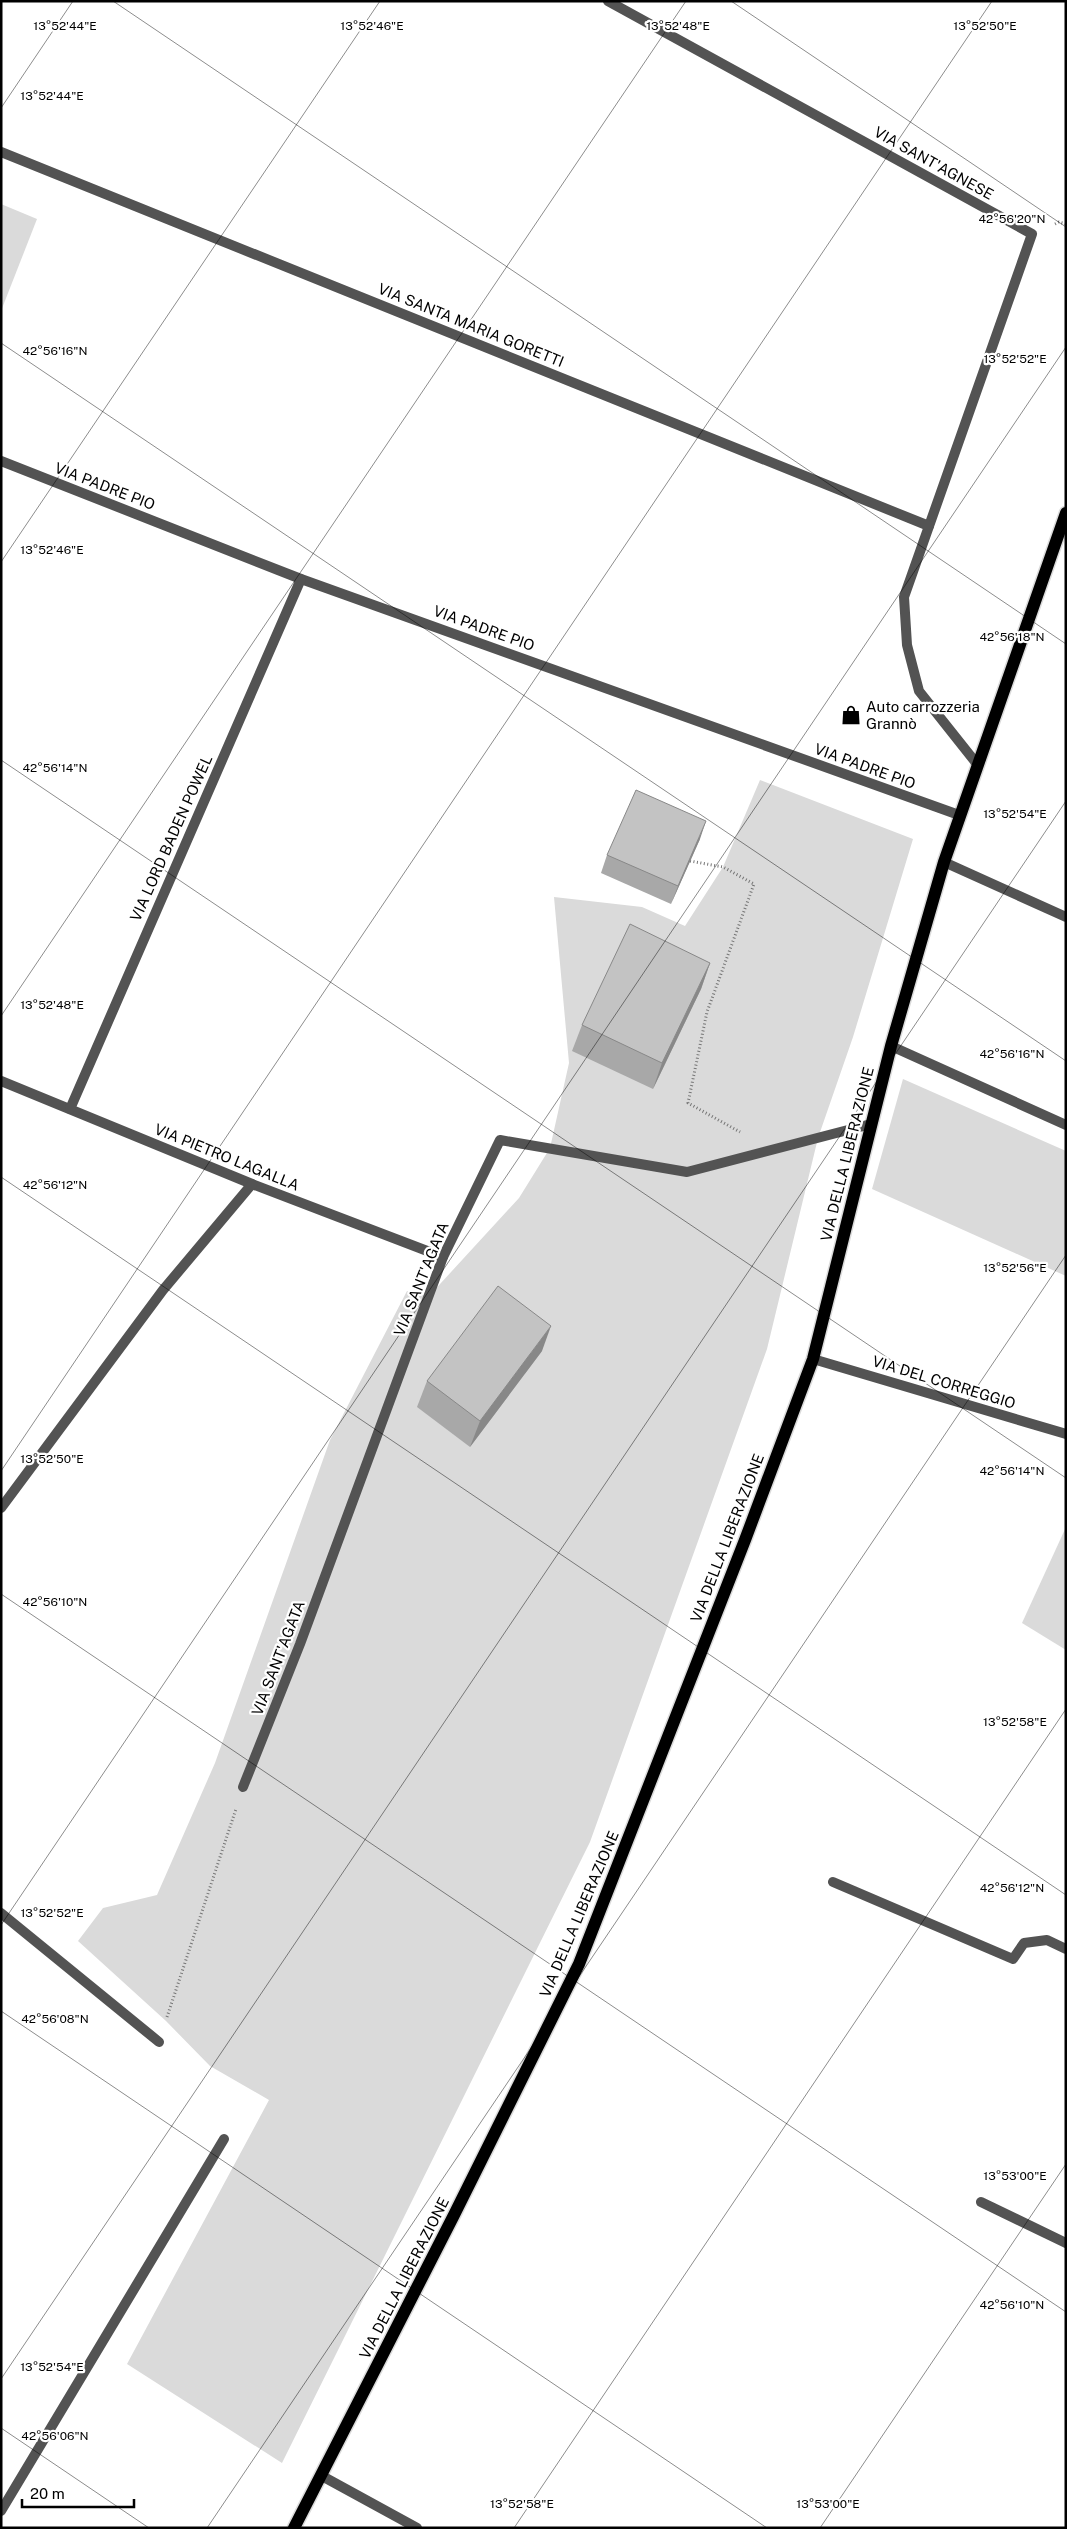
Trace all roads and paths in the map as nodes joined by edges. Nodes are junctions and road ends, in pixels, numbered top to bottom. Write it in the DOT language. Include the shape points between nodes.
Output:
graph roads {
  1 [pos="608,1"];
  2 [pos="1,152"];
  3 [pos="1059,222"];
  4 [pos="1066,224"];
  5 [pos="1,461"];
  6 [pos="1066,512"];
  7 [pos="929,526"];
  8 [pos="301,579"];
  9 [pos="977,764"];
  10 [pos="959,816"];
  11 [pos="690,861"];
  12 [pos="944,862"];
  13 [pos="1066,918"];
  14 [pos="891,1046"];
  15 [pos="1,1081"];
  16 [pos="70,1109"];
  17 [pos="871,1124"];
  18 [pos="1066,1125"];
  19 [pos="770,1150"];
  20 [pos="252,1184"];
  21 [pos="443,1257"];
  22 [pos="813,1359"];
  23 [pos="1066,1434"];
  24 [pos="1,1508"];
  25 [pos="243,1788"];
  26 [pos="833,1882"];
  27 [pos="1,1913"];
  28 [pos="1066,1949"];
  29 [pos="159,2042"];
  30 [pos="224,2139"];
  31 [pos="981,2202"];
  32 [pos="1066,2243"];
  33 [pos="322,2476"];
  34 [pos="1,2511"];
  35 [pos="294,2528"];
  36 [pos="417,2528"];
  1 -- 7 [label="street, VIA SANT'AGNESE" via="1032,234"];
  2 -- 7 [label="street, VIA SANTA MARIA GORETTI"];
  3 -- 4 [label="path"];
  5 -- 8 [label="street, VIA PADRE PIO"];
  6 -- 9 [label="main road, VIA DELLA LIBERAZIONE"];
  7 -- 9 [label="street, VIA SANT'AGNESE" via="904,596 907,645 919,691"];
  8 -- 10 [label="street, VIA PADRE PIO"];
  8 -- 16 [label="street, VIA LORD BADEN POWEL"];
  9 -- 10 [label="main road, VIA DELLA LIBERAZIONE"];
  10 -- 12 [label="main road, VIA DELLA LIBERAZIONE"];
  11 -- 19 [label="path" via="722,867 754,884 707,1012 688,1103"];
  12 -- 13 [label="street"];
  12 -- 14 [label="main road, VIA DELLA LIBERAZIONE"];
  14 -- 17 [label="main road, VIA DELLA LIBERAZIONE"];
  14 -- 18 [label="street"];
  15 -- 16 [label="street, VIA PIETRO LAGALLA"];
  16 -- 20 [label="street, VIA PIETRO LAGALLA"];
  17 -- 19 [label="street, VIA SANT'AGATA"];
  17 -- 22 [label="main road, VIA DELLA LIBERAZIONE"];
  19 -- 21 [label="street, VIA SANT'AGATA" via="687,1172 500,1140"];
  20 -- 21 [label="street, VIA PIETRO LAGALLA"];
  20 -- 24 [label="street" via="163,1290"];
  21 -- 25 [label="street, VIA SANT'AGATA"];
  22 -- 23 [label="street, VIA DEL CORREGGIO"];
  22 -- 33 [label="main road, VIA DELLA LIBERAZIONE" via="579,1964"];
  25 -- 29 [label="path"];
  26 -- 28 [label="street" via="1013,1959 1024,1943 1047,1940"];
  27 -- 29 [label="street"];
  30 -- 34 [label="street"];
  31 -- 32 [label="street"];
  33 -- 35 [label="main road, VIA DELLA LIBERAZIONE"];
  33 -- 36 [label="street"];
}
